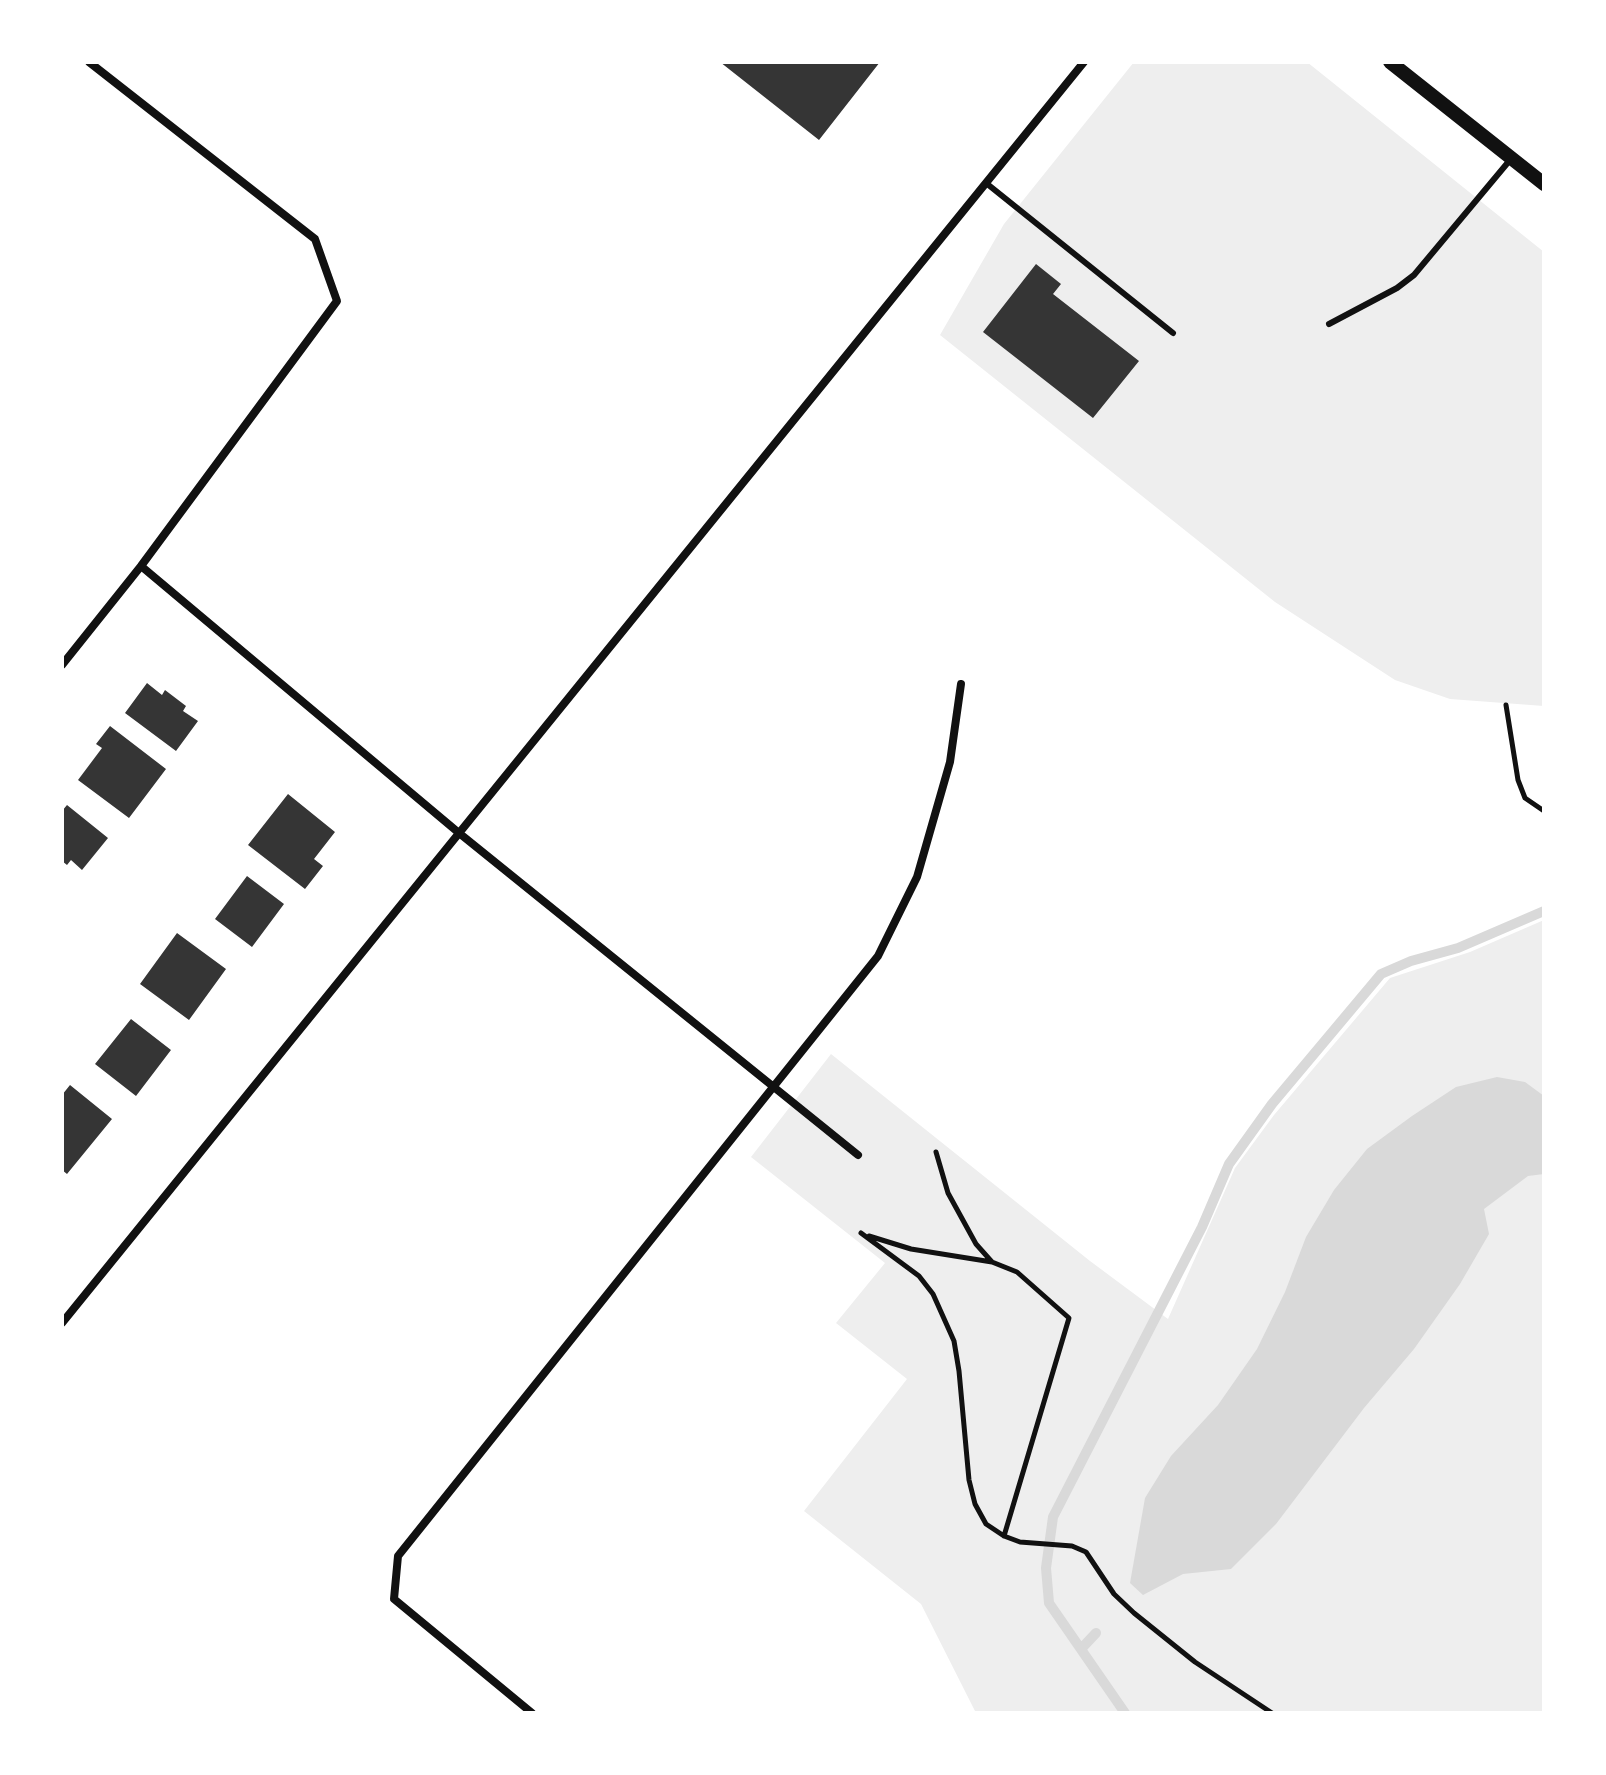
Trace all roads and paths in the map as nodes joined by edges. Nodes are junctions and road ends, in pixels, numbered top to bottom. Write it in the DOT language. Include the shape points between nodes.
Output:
graph roads {
  1 [pos="89,62"];
  2 [pos="1084,62"];
  3 [pos="1390,62"];
  4 [pos="1512,158"];
  5 [pos="986,183"];
  6 [pos="1544,184"];
  7 [pos="1329,324"];
  8 [pos="1173,333"];
  9 [pos="141,566"];
  10 [pos="62,665"];
  11 [pos="961,684"];
  12 [pos="1506,705"];
  13 [pos="1544,811"];
  14 [pos="459,833"];
  15 [pos="774,1089"];
  16 [pos="936,1152"];
  17 [pos="858,1155"];
  18 [pos="992,1262"];
  19 [pos="62,1323"];
  20 [pos="1004,1536"];
  21 [pos="532,1713"];
  22 [pos="1272,1713"];
  1 -- 9 [label="street" via="315,239 337,301"];
  2 -- 5 [label="street"];
  3 -- 4 [label="street"];
  4 -- 6 [label="street"];
  4 -- 7 [label="lane" via="1414,275"];
  5 -- 8 [label="lane"];
  5 -- 14 [label="street"];
  9 -- 10 [label="street"];
  9 -- 14 [label="street"];
  11 -- 15 [label="street" via="950,762 917,877 878,956"];
  12 -- 13 [label="path" via="1518,780 1525,798"];
  14 -- 15 [label="street"];
  14 -- 19 [label="street"];
  15 -- 17 [label="street"];
  15 -- 21 [label="street" via="398,1556 394,1599"];
  16 -- 18 [label="path" via="954,1205"];
  18 -- 20 [label="path" via="1017,1272 1069,1318"];
  18 -- 20 [label="path" via="886,1243 861,1233 919,1276 933,1294 954,1341 975,1504 986,1524"];
  20 -- 22 [label="path" via="1086,1552 1134,1613"];
}
